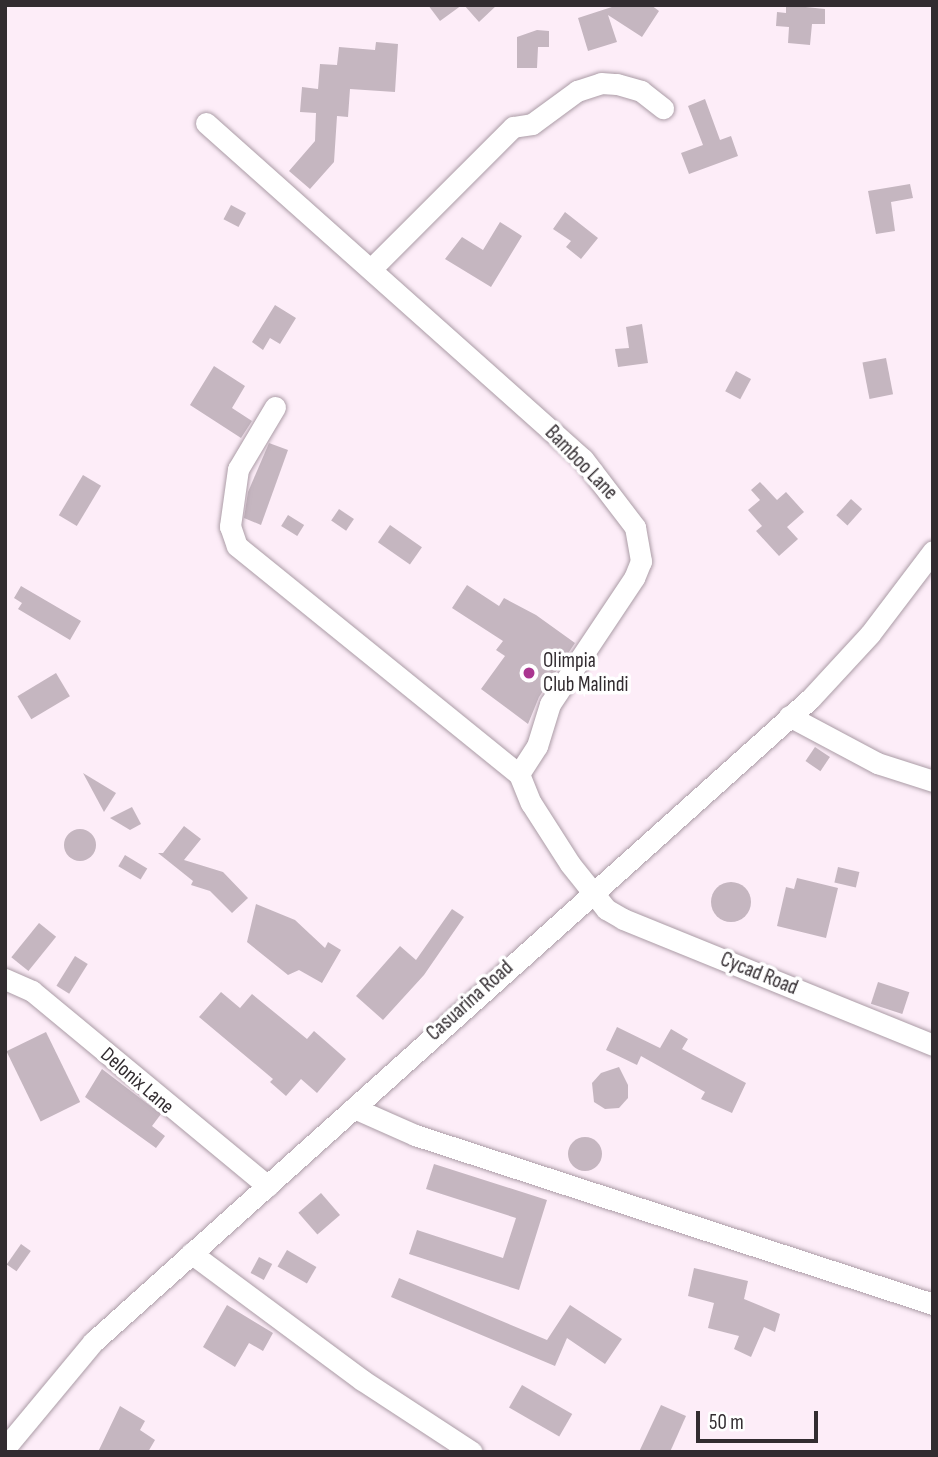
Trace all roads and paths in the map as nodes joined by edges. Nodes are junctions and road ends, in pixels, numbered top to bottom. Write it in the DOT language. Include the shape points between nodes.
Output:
graph roads {
  1 [pos="663,108"];
  2 [pos="206,123"];
  3 [pos="371,269"];
  4 [pos="275,407"];
  5 [pos="933,551"];
  6 [pos="789,716"];
  7 [pos="519,774"];
  8 [pos="933,782"];
  9 [pos="592,892"];
  10 [pos="5,979"];
  11 [pos="933,1045"];
  12 [pos="354,1108"];
  13 [pos="268,1186"];
  14 [pos="191,1253"];
  15 [pos="933,1304"];
  16 [pos="5,1448"];
  17 [pos="472,1452"];
  1 -- 3 [label="street" via="642,91 617,85 601,83 577,91 532,124 513,127"];
  2 -- 3 [label="street, Bamboo Lane"];
  3 -- 7 [label="street, Bamboo Lane" via="583,459 635,527 641,561 634,578 550,704 537,746"];
  4 -- 7 [label="street" via="238,469 230,526 237,546"];
  5 -- 6 [label="street, Casuarina Road" via="843,666"];
  6 -- 8 [label="street" via="877,763"];
  6 -- 9 [label="street, Casuarina Road"];
  7 -- 9 [label="street" via="544,826"];
  9 -- 11 [label="street, Cycad Road" via="607,909 653,934"];
  9 -- 12 [label="street, Casuarina Road"];
  10 -- 13 [label="street, Delonix Lane" via="32,991"];
  12 -- 13 [label="street, Casuarina Road"];
  12 -- 15 [label="street" via="415,1135"];
  13 -- 14 [label="street, Casuarina Road"];
  14 -- 16 [label="street, Casuarina Road" via="93,1342"];
  14 -- 17 [label="street" via="352,1373"];
}
